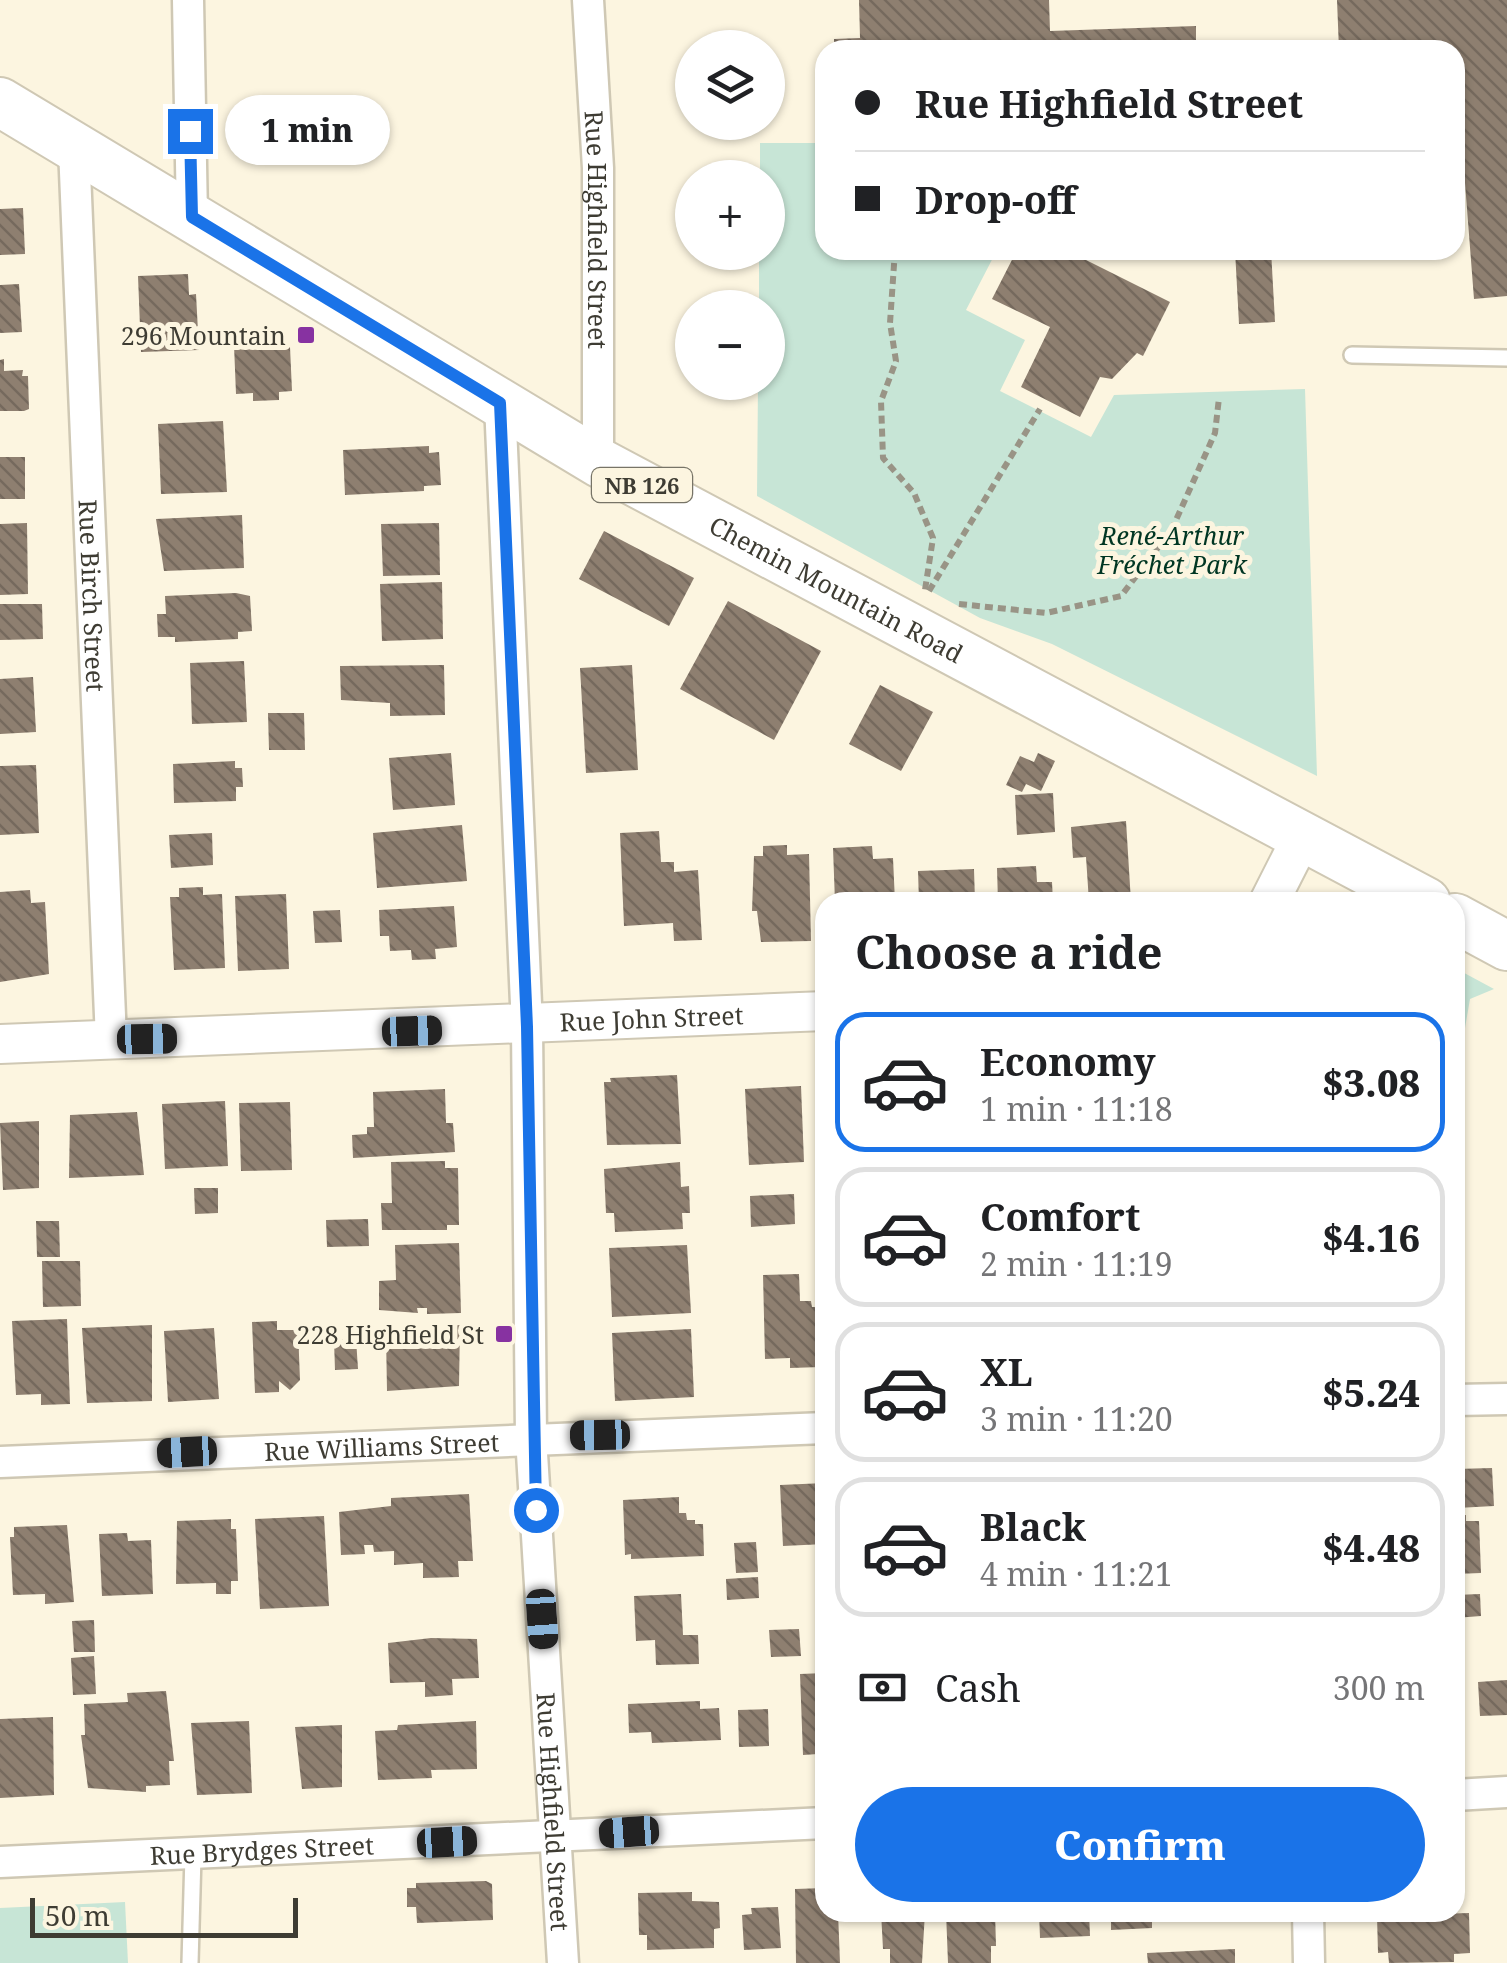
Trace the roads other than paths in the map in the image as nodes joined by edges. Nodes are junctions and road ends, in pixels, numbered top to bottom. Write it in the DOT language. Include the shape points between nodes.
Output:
graph roads {
  1 [pos="188,0"];
  2 [pos="588,0"];
  3 [pos="0,102"];
  4 [pos="74,148"];
  5 [pos="192,217"];
  6 [pos="1352,354"];
  7 [pos="1507,358"];
  8 [pos="500,403"];
  9 [pos="598,462"];
  10 [pos="1304,835"];
  11 [pos="1274,892"];
  12 [pos="1407,892"];
  13 [pos="1465,916"];
  14 [pos="1507,921"];
  15 [pos="1465,924"];
  16 [pos="1507,946"];
  17 [pos="815,1013"];
  18 [pos="527,1027"];
  19 [pos="111,1040"];
  20 [pos="0,1044"];
  21 [pos="1507,1399"];
  22 [pos="1465,1400"];
  23 [pos="815,1428"];
  24 [pos="531,1437"];
  25 [pos="0,1462"];
  26 [pos="1507,1792"];
  27 [pos="1465,1794"];
  28 [pos="815,1824"];
  29 [pos="556,1837"];
  30 [pos="193,1854"];
  31 [pos="0,1862"];
  32 [pos="1308,1922"];
  33 [pos="190,1963"];
  34 [pos="564,1963"];
  35 [pos="1309,1963"];
  1 -- 5 [label="street"];
  2 -- 9 [label="street, Rue Highfield Street" via="598,168"];
  3 -- 4 [label="main road, Chemin Mountain Road / NB 126"];
  4 -- 5 [label="main road, Chemin Mountain Road / NB 126"];
  4 -- 19 [label="street, Rue Birch Street"];
  5 -- 8 [label="main road, Chemin Mountain Road / NB 126"];
  6 -- 7 [label="lane"];
  8 -- 9 [label="main road, Chemin Mountain Road / NB 126"];
  8 -- 18 [label="street, Rue Highfield Street"];
  9 -- 10 [label="main road, Chemin Mountain Road / NB 126"];
  10 -- 11 [label="street"];
  10 -- 12 [label="main road, Chemin Mountain Road / NB 126"];
  13 -- 14 [label="main road"];
  15 -- 16 [label="main road, Chemin Mountain Road / NB 126"];
  17 -- 18 [label="street, Rue John Street"];
  18 -- 19 [label="street, Rue John Street"];
  18 -- 24 [label="street, Rue Highfield Street"];
  19 -- 20 [label="street, Rue John Street"];
  21 -- 22 [label="street"];
  23 -- 24 [label="street, Rue Williams Street"];
  24 -- 25 [label="street, Rue Williams Street"];
  24 -- 29 [label="street, Rue Highfield Street"];
  26 -- 27 [label="street"];
  28 -- 29 [label="street, Rue Brydges Street"];
  29 -- 30 [label="street, Rue Brydges Street"];
  29 -- 34 [label="street, Rue Highfield Street"];
  30 -- 31 [label="street, Rue Brydges Street"];
  30 -- 33 [label="lane"];
  32 -- 35 [label="street"];
}
